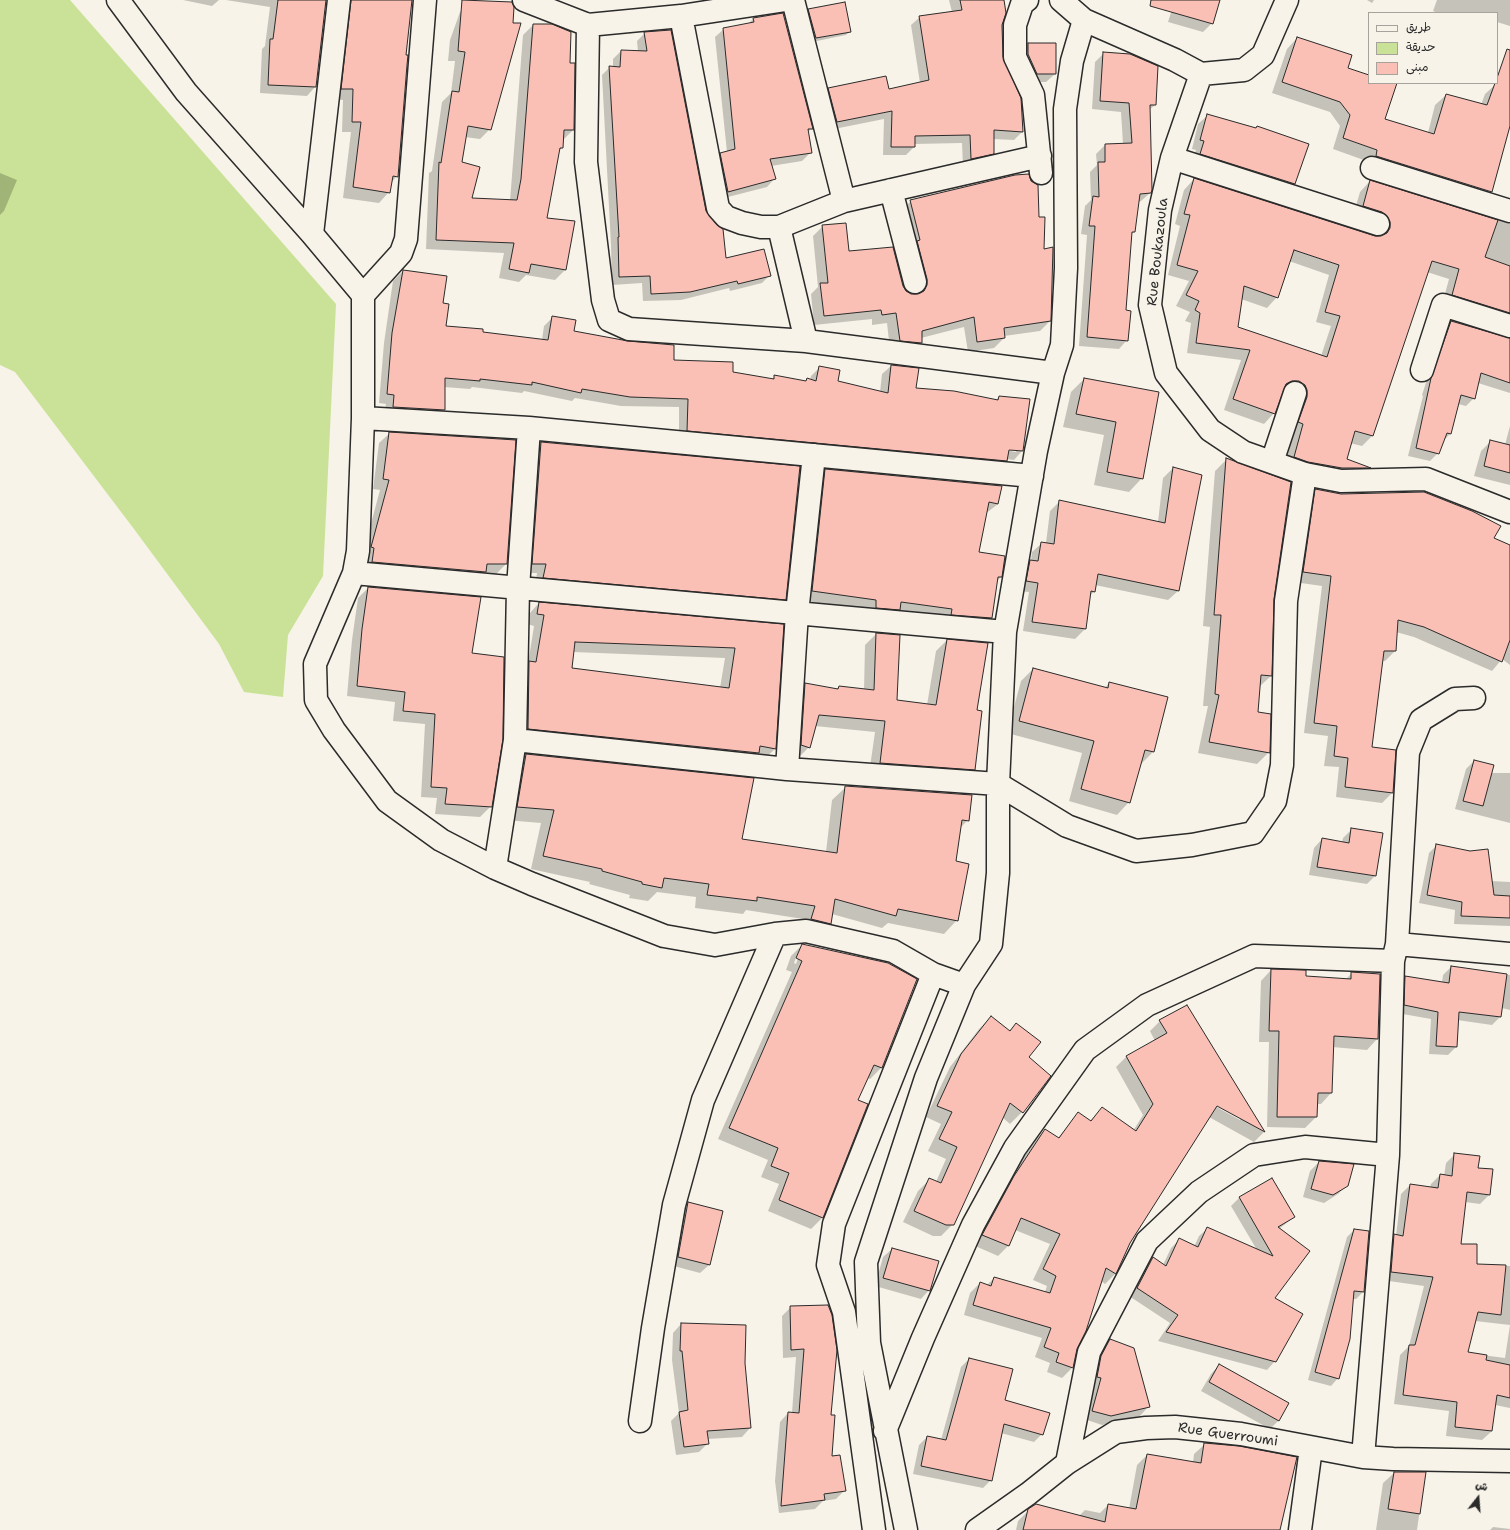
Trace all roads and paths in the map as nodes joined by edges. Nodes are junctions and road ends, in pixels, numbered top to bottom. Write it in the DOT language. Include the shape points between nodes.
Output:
graph roads {
  1 [pos="118,0"];
  2 [pos="339,0"];
  3 [pos="425,0"];
  4 [pos="524,0"];
  5 [pos="786,0"];
  6 [pos="793,0"];
  7 [pos="1027,0"];
  8 [pos="1061,0"];
  9 [pos="1287,0"];
  10 [pos="681,16"];
  11 [pos="1084,20"];
  12 [pos="588,24"];
  13 [pos="1201,74"];
  14 [pos="1172,158"];
  15 [pos="1372,168"];
  16 [pos="891,190"];
  17 [pos="844,201"];
  18 [pos="1510,211"];
  19 [pos="1378,224"];
  20 [pos="779,227"];
  21 [pos="312,234"];
  22 [pos="915,282"];
  23 [pos="363,295"];
  24 [pos="1510,326"];
  25 [pos="806,341"];
  26 [pos="1422,370"];
  27 [pos="1053,373"];
  28 [pos="1295,393"];
  29 [pos="363,418"];
  30 [pos="529,428"];
  31 [pos="814,455"];
  32 [pos="1272,462"];
  33 [pos="1305,474"];
  34 [pos="1032,476"];
  35 [pos="1510,512"];
  36 [pos="354,573"];
  37 [pos="518,588"];
  38 [pos="797,613"];
  39 [pos="1005,632"];
  40 [pos="1474,698"];
  41 [pos="515,740"];
  42 [pos="787,769"];
  43 [pos="998,784"];
  44 [pos="495,868"];
  45 [pos="775,934"];
  46 [pos="1395,953"];
  47 [pos="1510,954"];
  48 [pos="933,974"];
  49 [pos="964,985"];
  50 [pos="1388,1155"];
  51 [pos="640,1422"];
  52 [pos="886,1431"];
  53 [pos="1311,1448"];
  54 [pos="1363,1457"];
  55 [pos="1510,1461"];
  56 [pos="1067,1463"];
  57 [pos="874,1530"];
  58 [pos="906,1530"];
  59 [pos="976,1530"];
  60 [pos="1300,1530"];
  1 -- 21 [label="street" via="186,92"];
  2 -- 21 [label="street"];
  3 -- 23 [label="street" via="406,240 401,253"];
  4 -- 12 [label="street"];
  5 -- 10 [label="street"];
  6 -- 17 [label="street"];
  7 -- 16 [label="street" via="1022,4 1015,25 1015,57 1033,95 1041,165"];
  8 -- 11 [label="street"];
  9 -- 13 [label="street" via="1263,55 1244,70"];
  10 -- 12 [label="street"];
  10 -- 20 [label="street" via="718,208 726,217 742,223"];
  11 -- 13 [label="street"];
  11 -- 27 [label="street" via="1072,61 1065,110 1066,268 1062,345"];
  12 -- 25 [label="street" via="586,162 603,300 609,320 629,329"];
  13 -- 14 [label="street, Rue Boukazoula"];
  14 -- 19 [label="street"];
  14 -- 32 [label="street, Rue Boukazoula" via="1160,210 1150,305 1166,373 1210,430 1243,452"];
  15 -- 18 [label="street"];
  16 -- 17 [label="street"];
  16 -- 22 [label="street"];
  17 -- 20 [label="street"];
  20 -- 25 [label="street"];
  21 -- 23 [label="street"];
  23 -- 29 [label="street"];
  24 -- 26 [label="street" via="1443,305"];
  25 -- 27 [label="street"];
  27 -- 34 [label="street"];
  28 -- 32 [label="street"];
  29 -- 30 [label="street"];
  29 -- 36 [label="street" via="358,551"];
  30 -- 31 [label="street"];
  30 -- 37 [label="street"];
  31 -- 34 [label="street"];
  31 -- 38 [label="street"];
  32 -- 33 [label="street, Rue Boukazoula"];
  33 -- 35 [label="street, Rue Boukazoula" via="1341,481 1426,479"];
  33 -- 43 [label="street" via="1286,601 1282,765 1275,801 1253,833 1192,845 1136,851 1067,826"];
  34 -- 39 [label="street"];
  36 -- 37 [label="street"];
  36 -- 44 [label="street" via="315,664 316,700 334,730 387,801 441,840"];
  37 -- 38 [label="street"];
  37 -- 41 [label="street"];
  38 -- 39 [label="street"];
  38 -- 42 [label="street"];
  39 -- 43 [label="street"];
  40 -- 46 [label="street" via="1455,699 1421,720 1408,752"];
  41 -- 42 [label="street"];
  41 -- 44 [label="street"];
  42 -- 43 [label="street"];
  43 -- 49 [label="street" via="998,873 991,944"];
  44 -- 45 [label="street" via="664,936 715,945"];
  45 -- 48 [label="street" via="806,931 893,951"];
  45 -- 51 [label="street" via="703,1100 678,1190 662,1271"];
  46 -- 47 [label="street"];
  46 -- 50 [label="street"];
  46 -- 52 [label="street" via="1254,956 1147,1006 1085,1050 1015,1148 973,1225 923,1338"];
  48 -- 49 [label="street"];
  48 -- 57 [label="street" via="834,1224 828,1265 844,1312"];
  49 -- 52 [label="street" via="926,1078 866,1262 869,1343"];
  50 -- 54 [label="street"];
  50 -- 56 [label="street" via="1305,1147 1254,1155 1199,1192 1147,1241 1088,1352"];
  52 -- 58 [label="street"];
  53 -- 54 [label="street, Rue Guerroumi"];
  53 -- 56 [label="street, Rue Guerroumi" via="1242,1434 1146,1428 1116,1432"];
  53 -- 60 [label="street"];
  54 -- 55 [label="street, Rue Guerroumi"];
  56 -- 59 [label="street, Rue Guerroumi"];
}
